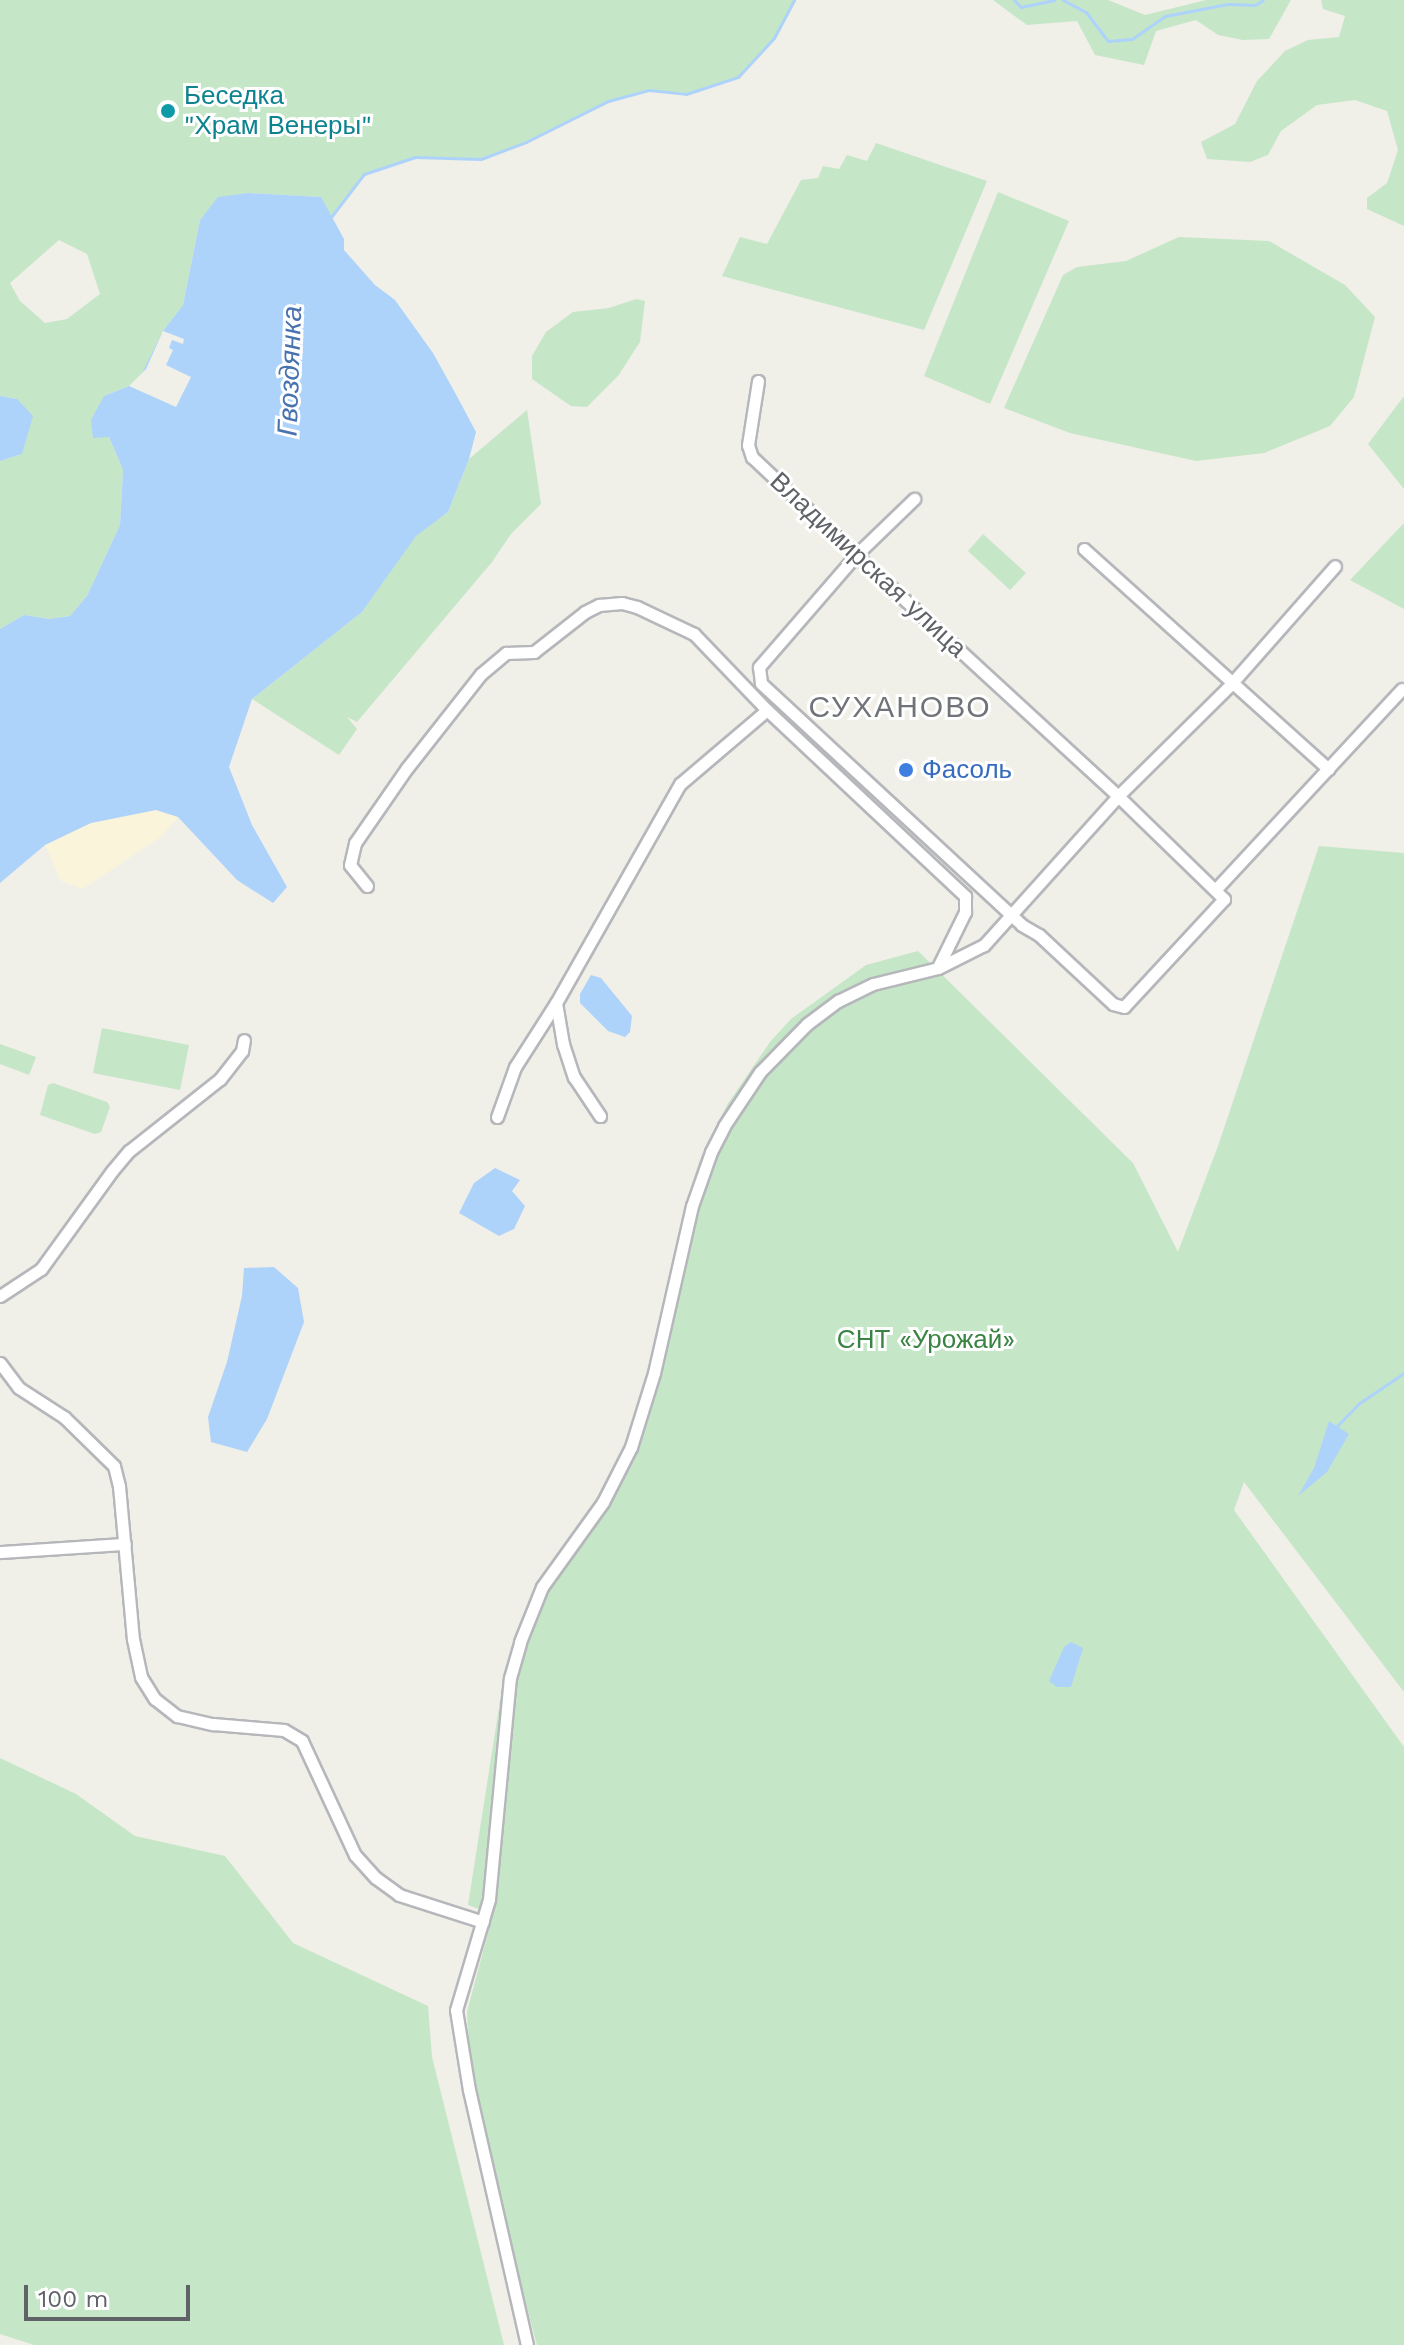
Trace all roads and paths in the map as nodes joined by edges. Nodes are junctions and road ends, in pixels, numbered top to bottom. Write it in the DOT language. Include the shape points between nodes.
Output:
graph roads {
  1 [pos="758,381"];
  2 [pos="914,499"];
  3 [pos="1084,549"];
  4 [pos="856,555"];
  5 [pos="1335,566"];
  6 [pos="1231,684"];
  7 [pos="1402,689"];
  8 [pos="767,710"];
  9 [pos="1328,769"];
  10 [pos="1118,796"];
  11 [pos="367,886"];
  12 [pos="1216,889"];
  13 [pos="1010,914"];
  14 [pos="938,968"];
  15 [pos="556,1003"];
  16 [pos="244,1040"];
  17 [pos="600,1116"];
  18 [pos="497,1117"];
  19 [pos="0,1296"];
  20 [pos="0,1363"];
  21 [pos="125,1544"];
  22 [pos="0,1552"];
  23 [pos="483,1922"];
  24 [pos="527,2345"];
  1 -- 4 [label="street, Владимирская улица" via="748,445 752,457"];
  2 -- 4 [label="street"];
  3 -- 6 [label="street"];
  4 -- 10 [label="street, Владимирская улица"];
  4 -- 13 [label="street" via="759,667 761,683"];
  5 -- 6 [label="street"];
  6 -- 9 [label="street"];
  6 -- 10 [label="street"];
  7 -- 9 [label="street"];
  8 -- 11 [label="street" via="694,634 637,607 599,605 534,652 506,653 481,674 355,843 350,865"];
  8 -- 14 [label="street" via="965,896 965,912"];
  8 -- 15 [label="street" via="680,784"];
  9 -- 12 [label="street"];
  10 -- 12 [label="street, Владимирская улица"];
  10 -- 13 [label="street"];
  12 -- 13 [label="street" via="1224,899 1124,1007 1113,1004"];
  13 -- 14 [label="street" via="984,945"];
  14 -- 23 [label="street" via="873,984 818,1016 760,1072 724,1126 692,1206 654,1373 631,1447 603,1502 542,1587 520,1642 510,1678"];
  15 -- 17 [label="street" via="574,1077"];
  15 -- 18 [label="street" via="515,1067"];
  16 -- 19 [label="street" via="242,1051 220,1079 129,1151 41,1269"];
  20 -- 21 [label="street" via="19,1388 64,1417 114,1466"];
  21 -- 22 [label="street"];
  21 -- 23 [label="street" via="133,1639 141,1677 155,1699 177,1716 284,1730 302,1741 355,1855 376,1878 399,1895"];
  23 -- 24 [label="street" via="457,2006 458,2038"];
}
